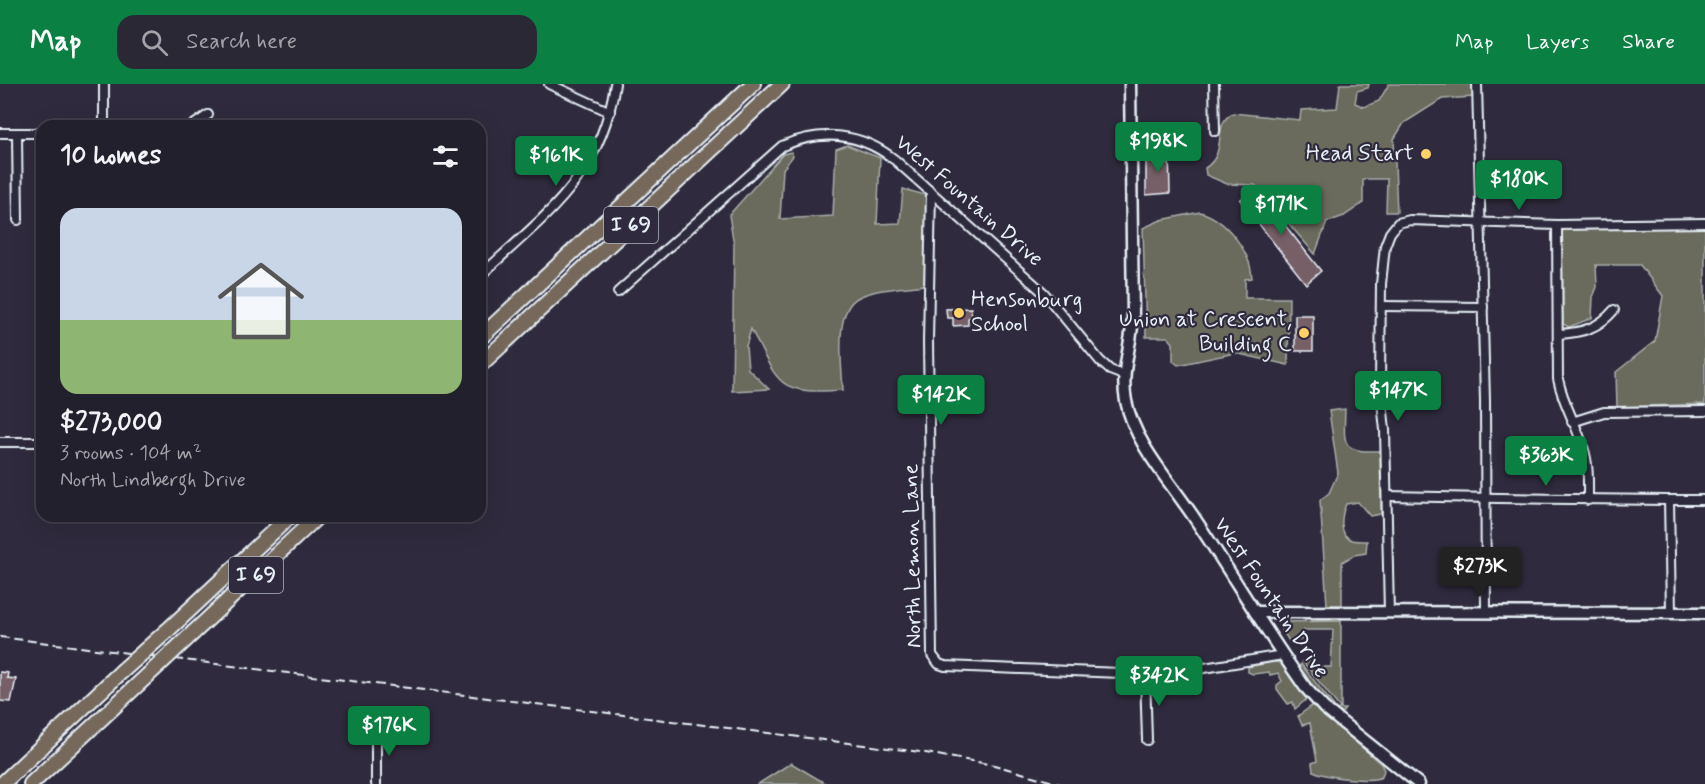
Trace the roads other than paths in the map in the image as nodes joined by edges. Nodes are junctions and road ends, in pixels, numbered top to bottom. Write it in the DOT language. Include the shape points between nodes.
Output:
graph roads {
  1 [pos="104,84"];
  2 [pos="549,84"];
  3 [pos="615,84"];
  4 [pos="753,84"];
  5 [pos="782,84"];
  6 [pos="1130,84"];
  7 [pos="1214,84"];
  8 [pos="1477,84"];
  9 [pos="610,112"];
  10 [pos="208,115"];
  11 [pos="104,120"];
  12 [pos="201,120"];
  13 [pos="1215,131"];
  14 [pos="0,133"];
  15 [pos="17,133"];
  16 [pos="36,133"];
  17 [pos="931,192"];
  18 [pos="18,220"];
  19 [pos="1481,223"];
  20 [pos="1705,224"];
  21 [pos="1557,225"];
  22 [pos="486,270"];
  23 [pos="618,292"];
  24 [pos="1381,306"];
  25 [pos="1483,307"];
  26 [pos="1614,310"];
  27 [pos="486,333"];
  28 [pos="1558,334"];
  29 [pos="486,359"];
  30 [pos="1123,375"];
  31 [pos="1705,411"];
  32 [pos="1572,422"];
  33 [pos="0,442"];
  34 [pos="36,442"];
  35 [pos="1387,496"];
  36 [pos="1485,498"];
  37 [pos="1588,500"];
  38 [pos="1669,500"];
  39 [pos="1705,500"];
  40 [pos="284,522"];
  41 [pos="312,522"];
  42 [pos="1255,612"];
  43 [pos="1671,612"];
  44 [pos="1389,613"];
  45 [pos="1486,613"];
  46 [pos="1705,613"];
  47 [pos="1283,655"];
  48 [pos="1145,674"];
  49 [pos="376,730"];
  50 [pos="1147,740"];
  51 [pos="2,784"];
  52 [pos="31,784"];
  53 [pos="376,784"];
  54 [pos="1419,784"];
  1 -- 11 [label="street"];
  2 -- 9 [label="street"];
  3 -- 9 [label="street"];
  4 -- 27 [label="highway, I 69"];
  5 -- 29 [label="highway, I 69"];
  6 -- 30 [label="street" via="1133,323"];
  7 -- 13 [label="street"];
  8 -- 19 [label="street"];
  9 -- 22 [label="street" via="597,148 578,179"];
  10 -- 12 [label="street"];
  14 -- 15 [label="street"];
  15 -- 16 [label="street"];
  15 -- 18 [label="street"];
  17 -- 23 [label="street, West Fountain Drive" via="869,142 840,135 801,139 774,152"];
  17 -- 30 [label="street, West Fountain Drive" via="1044,293 1094,356"];
  17 -- 48 [label="street, North Lemon Lane" via="928,277 932,655 939,664"];
  19 -- 21 [label="street"];
  19 -- 24 [label="street" via="1405,221 1395,225 1385,246"];
  19 -- 25 [label="street"];
  20 -- 21 [label="street"];
  21 -- 28 [label="street"];
  24 -- 25 [label="street"];
  24 -- 35 [label="street" via="1380,383"];
  25 -- 36 [label="street"];
  26 -- 28 [label="street" via="1604,322 1593,327"];
  28 -- 32 [label="street" via="1558,379"];
  30 -- 42 [label="street, West Fountain Drive" via="1127,404 1138,433"];
  31 -- 32 [label="street" via="1604,412"];
  32 -- 37 [label="street" via="1587,465"];
  33 -- 34 [label="street"];
  35 -- 36 [label="street"];
  35 -- 44 [label="street"];
  36 -- 37 [label="street"];
  36 -- 45 [label="street"];
  37 -- 38 [label="street"];
  38 -- 39 [label="street"];
  38 -- 43 [label="street"];
  40 -- 51 [label="highway, I 69, bridge"];
  41 -- 52 [label="highway, I 69, bridge"];
  42 -- 44 [label="street"];
  42 -- 47 [label="street, West Fountain Drive"];
  43 -- 45 [label="street"];
  43 -- 46 [label="street"];
  44 -- 45 [label="street"];
  47 -- 48 [label="street"];
  47 -- 54 [label="street, West Fountain Drive" via="1324,708"];
  48 -- 50 [label="street"];
  49 -- 53 [label="street"];
}
